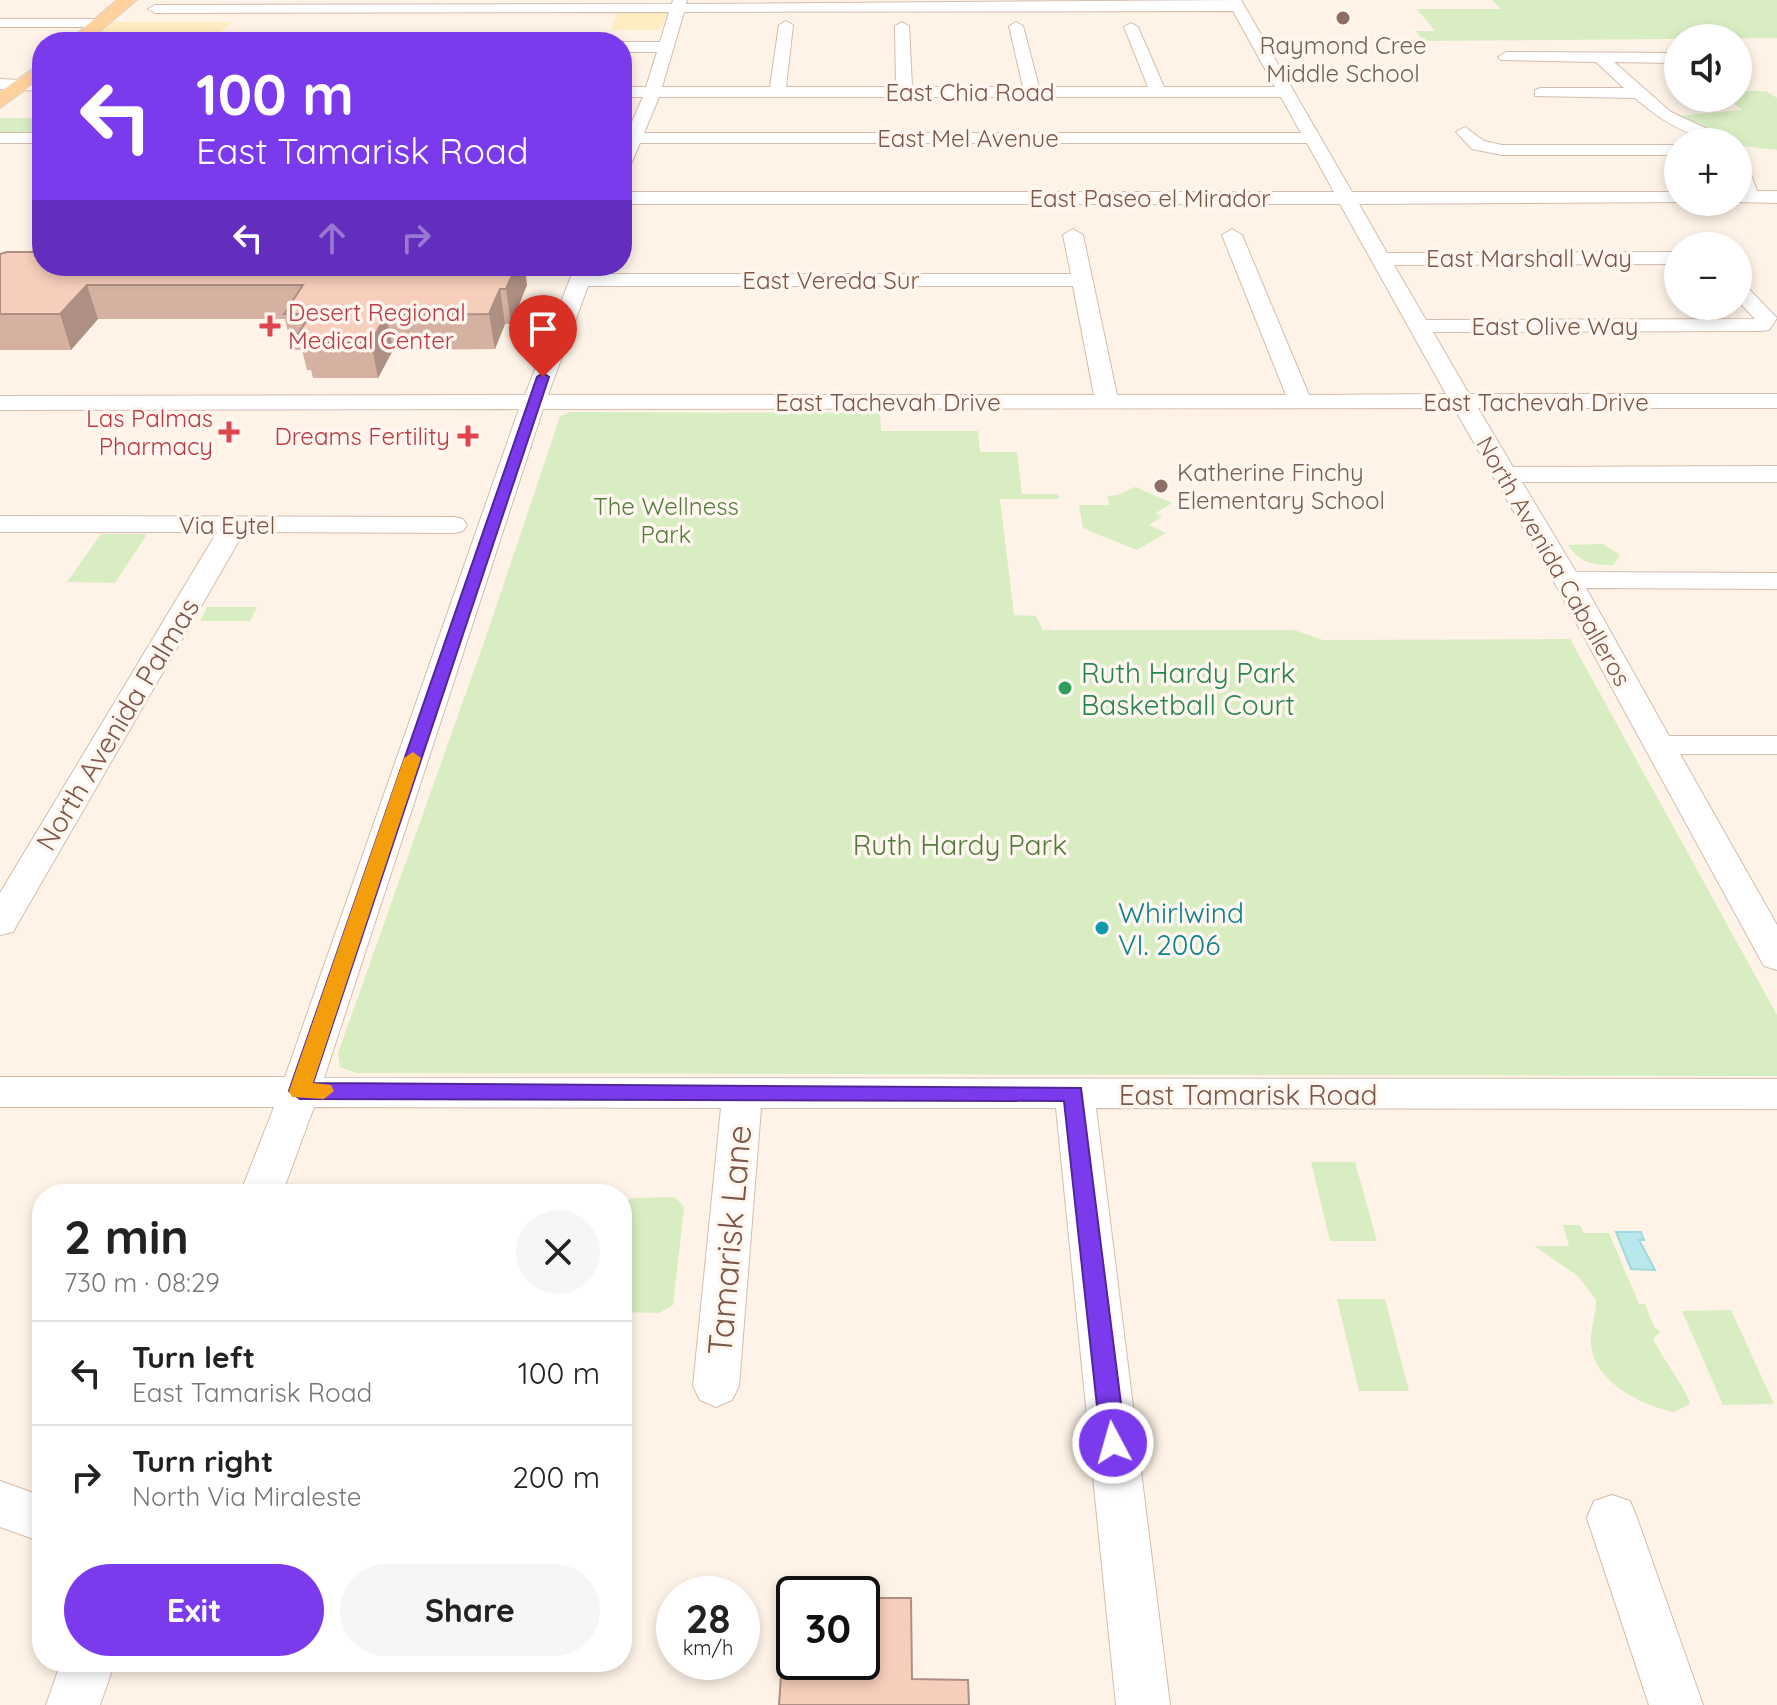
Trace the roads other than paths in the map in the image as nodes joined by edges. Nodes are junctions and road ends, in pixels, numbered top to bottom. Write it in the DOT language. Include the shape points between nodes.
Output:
graph roads {
  1 [pos="128,0"];
  2 [pos="320,3"];
  3 [pos="679,3"];
  4 [pos="1236,4"];
  5 [pos="155,9"];
  6 [pos="788,17"];
  7 [pos="901,17"];
  8 [pos="1014,17"];
  9 [pos="1126,18"];
  10 [pos="0,23"];
  11 [pos="99,23"];
  12 [pos="88,32"];
  13 [pos="632,47"];
  14 [pos="667,47"];
  15 [pos="1506,57"];
  16 [pos="1599,57"];
  17 [pos="1664,58"];
  18 [pos="0,84"];
  19 [pos="32,85"];
  20 [pos="632,92"];
  21 [pos="653,92"];
  22 [pos="777,92"];
  23 [pos="904,92"];
  24 [pos="1032,92"];
  25 [pos="1158,92"];
  26 [pos="1287,92"];
  27 [pos="1541,93"];
  28 [pos="1640,93"];
  29 [pos="0,102"];
  30 [pos="632,128"];
  31 [pos="1693,128"];
  32 [pos="1465,132"];
  33 [pos="1607,134"];
  34 [pos="0,138"];
  35 [pos="32,138"];
  36 [pos="632,138"];
  37 [pos="1313,138"];
  38 [pos="1623,150"];
  39 [pos="1664,150"];
  40 [pos="1752,197"];
  41 [pos="1777,197"];
  42 [pos="632,198"];
  43 [pos="1348,198"];
  44 [pos="1664,198"];
  45 [pos="1073,235"];
  46 [pos="1232,235"];
  47 [pos="1664,258"];
  48 [pos="1382,259"];
  49 [pos="632,274"];
  50 [pos="582,276"];
  51 [pos="1082,280"];
  52 [pos="1752,304"];
  53 [pos="1420,326"];
  54 [pos="534,401"];
  55 [pos="1777,401"];
  56 [pos="1462,402"];
  57 [pos="0,403"];
  58 [pos="1107,403"];
  59 [pos="1301,403"];
  60 [pos="1777,474"];
  61 [pos="1505,475"];
  62 [pos="0,524"];
  63 [pos="235,525"];
  64 [pos="454,525"];
  65 [pos="1567,580"];
  66 [pos="1777,581"];
  67 [pos="1659,745"];
  68 [pos="1777,745"];
  69 [pos="0,923"];
  70 [pos="1777,957"];
  71 [pos="300,1091"];
  72 [pos="0,1092"];
  73 [pos="742,1093"];
  74 [pos="1074,1093"];
  75 [pos="1777,1094"];
  76 [pos="265,1184"];
  77 [pos="716,1386"];
  78 [pos="0,1504"];
  79 [pos="32,1515"];
  80 [pos="1612,1518"];
  81 [pos="85,1672"];
  82 [pos="73,1705"];
  83 [pos="1143,1705"];
  84 [pos="1676,1705"];
  1 -- 11 [label="main road"];
  2 -- 3 [label="street"];
  2 -- 5 [label="street"];
  3 -- 6 [label="street"];
  3 -- 14 [label="street"];
  4 -- 9 [label="street"];
  4 -- 26 [label="street, North Avenida Caballeros"];
  6 -- 7 [label="street"];
  6 -- 22 [label="street"];
  7 -- 8 [label="street"];
  7 -- 23 [label="street"];
  8 -- 9 [label="street"];
  8 -- 24 [label="street"];
  9 -- 25 [label="street"];
  10 -- 11 [label="street"];
  11 -- 12 [label="main road"];
  13 -- 14 [label="street"];
  14 -- 21 [label="street"];
  15 -- 16 [label="street"];
  16 -- 17 [label="street"];
  16 -- 28 [label="street"];
  18 -- 19 [label="street"];
  19 -- 29 [label="main road"];
  20 -- 21 [label="street, East Chia Road"];
  21 -- 22 [label="street, East Chia Road"];
  21 -- 30 [label="street"];
  22 -- 23 [label="street, East Chia Road"];
  23 -- 24 [label="street, East Chia Road"];
  24 -- 25 [label="street, East Chia Road"];
  25 -- 26 [label="street, East Chia Road"];
  26 -- 37 [label="street, North Avenida Caballeros"];
  27 -- 28 [label="street"];
  28 -- 31 [label="street" via="1665,116"];
  32 -- 38 [label="street" via="1484,148"];
  33 -- 38 [label="street"];
  34 -- 35 [label="street"];
  36 -- 37 [label="street, East Mel Avenue"];
  37 -- 43 [label="street, North Avenida Caballeros"];
  38 -- 39 [label="street"];
  40 -- 41 [label="street"];
  42 -- 43 [label="street, East Paseo el Mirador"];
  43 -- 44 [label="street, East Paseo el Mirador"];
  43 -- 48 [label="street, North Avenida Caballeros"];
  45 -- 51 [label="street"];
  46 -- 59 [label="street"];
  47 -- 48 [label="street, East Marshall Way"];
  48 -- 53 [label="street, North Avenida Caballeros"];
  49 -- 51 [label="street, East Vereda Sur"];
  50 -- 54 [label="street"];
  51 -- 58 [label="street"];
  52 -- 53 [label="street, East Olive Way" via="1766,318 1761,325"];
  53 -- 56 [label="street, North Avenida Caballeros"];
  54 -- 57 [label="street, East Tachevah Drive"];
  54 -- 58 [label="street, East Tachevah Drive"];
  54 -- 71 [label="street"];
  55 -- 56 [label="street, East Tachevah Drive"];
  56 -- 59 [label="street, East Tachevah Drive"];
  56 -- 61 [label="street, North Avenida Caballeros"];
  58 -- 59 [label="street, East Tachevah Drive"];
  60 -- 61 [label="street"];
  61 -- 65 [label="street, North Avenida Caballeros"];
  62 -- 63 [label="street, Via Eytel"];
  63 -- 64 [label="street, Via Eytel"];
  63 -- 69 [label="street, North Avenida Palmas"];
  65 -- 66 [label="street"];
  65 -- 67 [label="street, North Avenida Caballeros"];
  67 -- 68 [label="street"];
  67 -- 70 [label="street, North Avenida Caballeros"];
  71 -- 72 [label="street, East Tamarisk Road"];
  71 -- 73 [label="street, East Tamarisk Road"];
  71 -- 76 [label="street"];
  73 -- 74 [label="street, East Tamarisk Road"];
  73 -- 77 [label="street, Tamarisk Lane"];
  74 -- 75 [label="street, East Tamarisk Road"];
  74 -- 83 [label="street"];
  78 -- 79 [label="street"];
  80 -- 84 [label="street"];
  81 -- 82 [label="street"];
}
